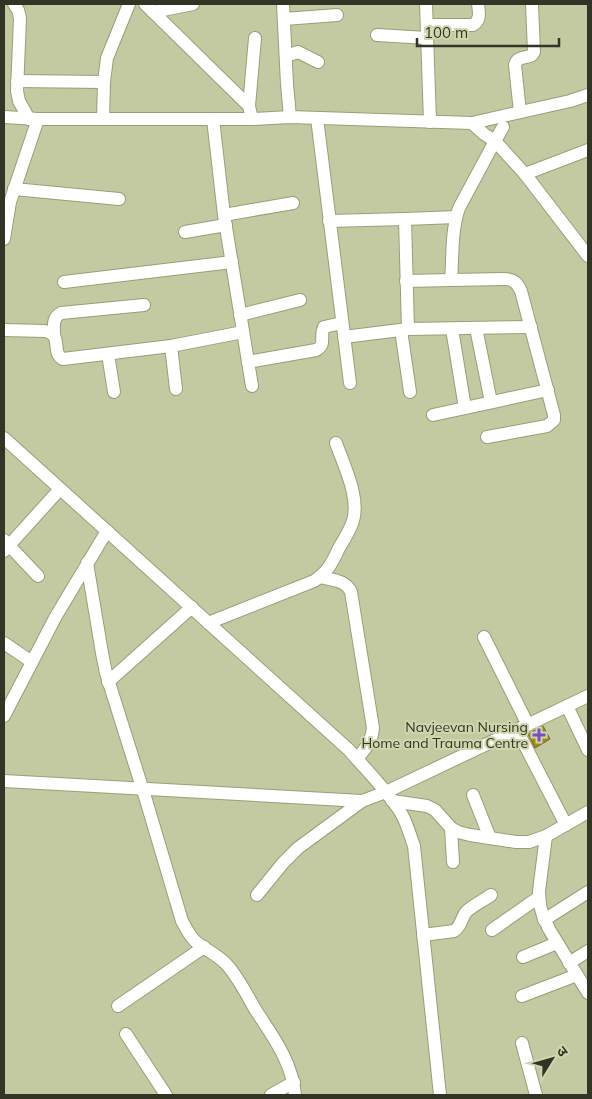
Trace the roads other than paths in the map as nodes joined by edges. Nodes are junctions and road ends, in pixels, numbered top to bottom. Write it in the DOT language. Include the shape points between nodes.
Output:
graph roads {
  1 [pos="14,4"];
  2 [pos="129,4"];
  3 [pos="193,4"];
  4 [pos="283,4"];
  5 [pos="426,4"];
  6 [pos="478,4"];
  7 [pos="532,4"];
  8 [pos="149,8"];
  9 [pos="337,15"];
  10 [pos="284,19"];
  11 [pos="427,32"];
  12 [pos="377,35"];
  13 [pos="255,38"];
  14 [pos="286,56"];
  15 [pos="318,62"];
  16 [pos="17,81"];
  17 [pos="104,82"];
  18 [pos="588,95"];
  19 [pos="250,112"];
  20 [pos="520,112"];
  21 [pos="4,117"];
  22 [pos="305,117"];
  23 [pos="33,119"];
  24 [pos="103,119"];
  25 [pos="212,119"];
  26 [pos="430,122"];
  27 [pos="472,123"];
  28 [pos="504,127"];
  29 [pos="495,141"];
  30 [pos="588,150"];
  31 [pos="524,174"];
  32 [pos="14,189"];
  33 [pos="119,199"];
  34 [pos="293,203"];
  35 [pos="6,209"];
  36 [pos="456,217"];
  37 [pos="405,219"];
  38 [pos="225,220"];
  39 [pos="329,221"];
  40 [pos="185,232"];
  41 [pos="4,238"];
  42 [pos="588,256"];
  43 [pos="232,262"];
  44 [pos="452,280"];
  45 [pos="406,281"];
  46 [pos="64,282"];
  47 [pos="300,300"];
  48 [pos="144,305"];
  49 [pos="240,314"];
  50 [pos="342,323"];
  51 [pos="531,327"];
  52 [pos="476,328"];
  53 [pos="452,329"];
  54 [pos="4,330"];
  55 [pos="405,330"];
  56 [pos="243,332"];
  57 [pos="54,335"];
  58 [pos="344,337"];
  59 [pos="171,346"];
  60 [pos="108,354"];
  61 [pos="248,362"];
  62 [pos="350,383"];
  63 [pos="252,386"];
  64 [pos="176,389"];
  65 [pos="548,390"];
  66 [pos="114,392"];
  67 [pos="410,392"];
  68 [pos="491,402"];
  69 [pos="465,408"];
  70 [pos="433,415"];
  71 [pos="487,437"];
  72 [pos="4,438"];
  73 [pos="336,443"];
  74 [pos="60,489"];
  75 [pos="106,531"];
  76 [pos="6,545"];
  77 [pos="87,563"];
  78 [pos="38,576"];
  79 [pos="320,577"];
  80 [pos="192,608"];
  81 [pos="208,623"];
  82 [pos="484,638"];
  83 [pos="4,642"];
  84 [pos="32,662"];
  85 [pos="108,682"];
  86 [pos="588,696"];
  87 [pos="567,706"];
  88 [pos="4,716"];
  89 [pos="522,727"];
  90 [pos="588,750"];
  91 [pos="357,759"];
  92 [pos="4,781"];
  93 [pos="143,789"];
  94 [pos="473,795"];
  95 [pos="389,796"];
  96 [pos="362,801"];
  97 [pos="588,812"];
  98 [pos="566,825"];
  99 [pos="451,828"];
  100 [pos="546,836"];
  101 [pos="490,838"];
  102 [pos="453,862"];
  103 [pos="588,892"];
  104 [pos="257,895"];
  105 [pos="491,895"];
  106 [pos="539,897"];
  107 [pos="544,920"];
  108 [pos="492,930"];
  109 [pos="423,935"];
  110 [pos="557,943"];
  111 [pos="204,947"];
  112 [pos="588,951"];
  113 [pos="523,957"];
  114 [pos="569,963"];
  115 [pos="577,975"];
  116 [pos="588,993"];
  117 [pos="522,996"];
  118 [pos="118,1006"];
  119 [pos="126,1034"];
  120 [pos="522,1043"];
  121 [pos="294,1089"];
  122 [pos="166,1095"];
  123 [pos="271,1095"];
  124 [pos="440,1095"];
  125 [pos="536,1095"];
  1 -- 16 [label="street" via="20,18"];
  2 -- 17 [label="street" via="107,58"];
  3 -- 8 [label="street"];
  4 -- 10 [label="street"];
  5 -- 11 [label="street"];
  6 -- 11 [label="street" via="479,18 473,25"];
  7 -- 20 [label="street" via="534,52 520,58 515,65"];
  8 -- 19 [label="street"];
  9 -- 10 [label="street"];
  10 -- 14 [label="street"];
  11 -- 12 [label="street"];
  11 -- 26 [label="street"];
  13 -- 19 [label="street"];
  14 -- 15 [label="street" via="298,52"];
  14 -- 22 [label="street"];
  16 -- 17 [label="street"];
  16 -- 23 [label="street" via="19,101"];
  17 -- 24 [label="street"];
  18 -- 20 [label="street"];
  19 -- 22 [label="street"];
  19 -- 25 [label="street"];
  20 -- 27 [label="street"];
  21 -- 23 [label="street"];
  22 -- 26 [label="street"];
  22 -- 39 [label="street"];
  23 -- 24 [label="street"];
  23 -- 32 [label="street"];
  24 -- 25 [label="street"];
  25 -- 38 [label="street"];
  26 -- 27 [label="street"];
  27 -- 29 [label="street"];
  28 -- 29 [label="street"];
  29 -- 31 [label="street"];
  29 -- 36 [label="street"];
  30 -- 31 [label="street"];
  31 -- 42 [label="street"];
  32 -- 33 [label="street"];
  32 -- 35 [label="street"];
  34 -- 38 [label="street"];
  35 -- 41 [label="street"];
  36 -- 37 [label="street"];
  36 -- 44 [label="street"];
  37 -- 39 [label="street"];
  37 -- 45 [label="street"];
  38 -- 40 [label="street"];
  38 -- 43 [label="street"];
  39 -- 50 [label="street"];
  43 -- 46 [label="street"];
  43 -- 49 [label="street"];
  44 -- 45 [label="street"];
  44 -- 51 [label="street" via="511,279 521,291"];
  45 -- 55 [label="street"];
  47 -- 49 [label="street"];
  48 -- 57 [label="street" via="60,313 54,320"];
  49 -- 56 [label="street"];
  50 -- 58 [label="street"];
  50 -- 61 [label="street" via="324,328 323,344 316,350"];
  51 -- 52 [label="street"];
  51 -- 65 [label="street"];
  52 -- 53 [label="street"];
  52 -- 68 [label="street"];
  53 -- 55 [label="street"];
  53 -- 69 [label="street"];
  54 -- 57 [label="street" via="45,331"];
  55 -- 58 [label="street"];
  55 -- 67 [label="street"];
  56 -- 59 [label="street"];
  56 -- 61 [label="street"];
  57 -- 60 [label="street" via="59,357 63,359"];
  58 -- 62 [label="street"];
  59 -- 60 [label="street"];
  59 -- 64 [label="street"];
  60 -- 66 [label="street"];
  61 -- 63 [label="street"];
  65 -- 68 [label="street"];
  65 -- 71 [label="street" via="554,415 551,424"];
  68 -- 69 [label="street"];
  69 -- 70 [label="street"];
  72 -- 74 [label="street"];
  73 -- 79 [label="street" via="355,496 355,507 353,521 331,564"];
  74 -- 75 [label="street"];
  74 -- 76 [label="street"];
  75 -- 77 [label="street"];
  75 -- 80 [label="street"];
  76 -- 78 [label="street"];
  77 -- 84 [label="street"];
  77 -- 85 [label="street"];
  79 -- 81 [label="street"];
  79 -- 91 [label="street" via="345,583 352,592 373,728 369,744"];
  80 -- 81 [label="street"];
  80 -- 85 [label="street"];
  81 -- 91 [label="street"];
  82 -- 89 [label="street"];
  83 -- 84 [label="street"];
  84 -- 88 [label="street"];
  85 -- 93 [label="street"];
  86 -- 87 [label="street"];
  87 -- 89 [label="street"];
  87 -- 90 [label="street"];
  89 -- 95 [label="street"];
  89 -- 98 [label="street"];
  91 -- 95 [label="street"];
  92 -- 93 [label="street"];
  93 -- 96 [label="street"];
  93 -- 111 [label="street" via="182,921 189,934"];
  94 -- 101 [label="street"];
  95 -- 96 [label="street"];
  95 -- 99 [label="street" via="435,810"];
  95 -- 109 [label="street" via="402,814 414,846"];
  96 -- 104 [label="street" via="298,848"];
  97 -- 98 [label="street"];
  98 -- 100 [label="street"];
  99 -- 101 [label="street"];
  99 -- 102 [label="street"];
  100 -- 101 [label="street" via="530,842"];
  100 -- 106 [label="street"];
  103 -- 107 [label="street"];
  105 -- 109 [label="street" via="467,911 461,925 454,931"];
  106 -- 107 [label="street"];
  106 -- 108 [label="street"];
  107 -- 110 [label="street"];
  109 -- 124 [label="street"];
  110 -- 113 [label="street"];
  110 -- 114 [label="street"];
  111 -- 118 [label="street"];
  111 -- 121 [label="street" via="218,956 238,981 285,1057"];
  112 -- 114 [label="street"];
  114 -- 115 [label="street"];
  115 -- 116 [label="street"];
  115 -- 117 [label="street"];
  119 -- 122 [label="street"];
  120 -- 125 [label="street"];
  121 -- 123 [label="street"];
}
